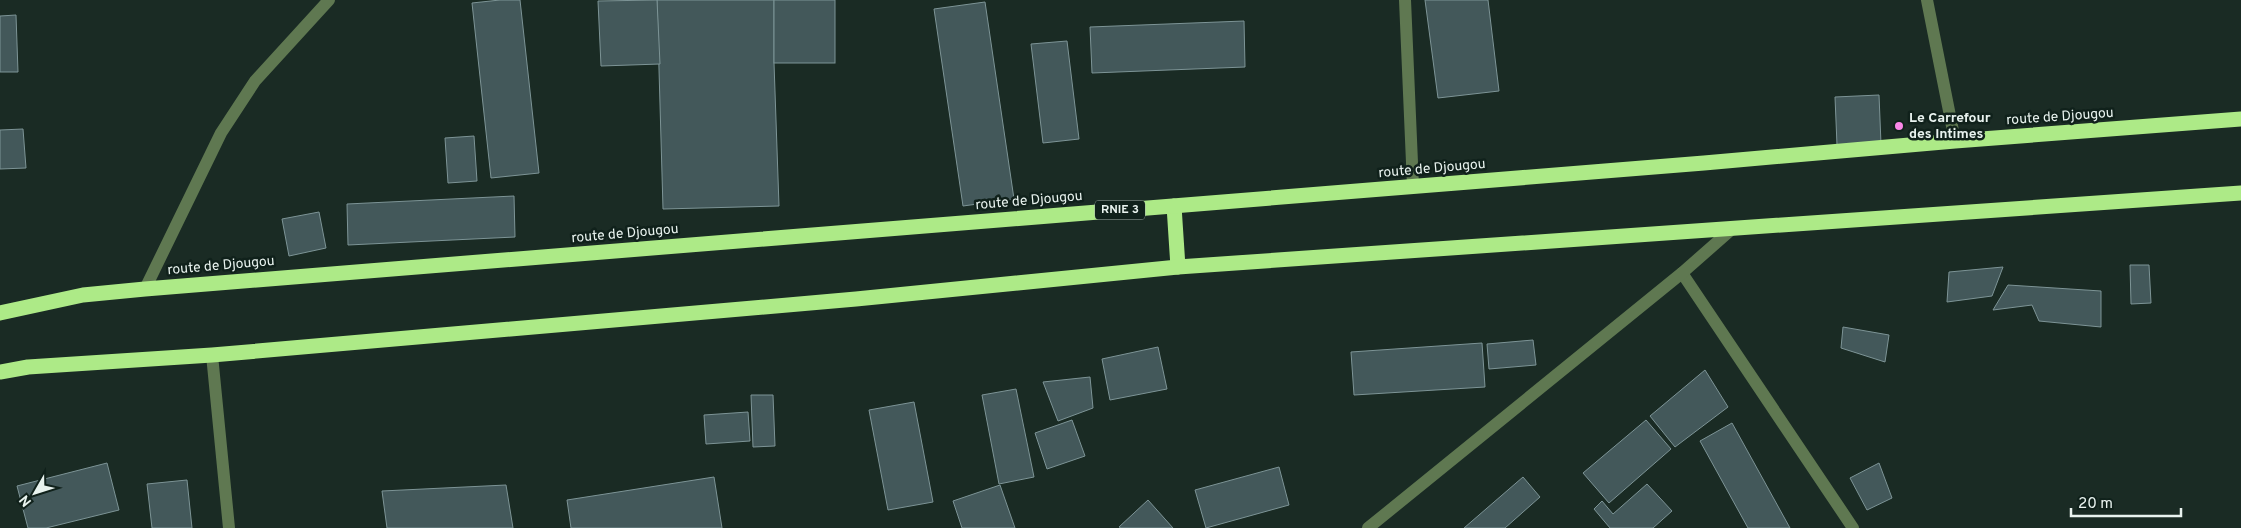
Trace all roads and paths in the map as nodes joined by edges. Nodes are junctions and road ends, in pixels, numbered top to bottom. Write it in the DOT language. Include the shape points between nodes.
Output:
graph roads {
  1 [pos="329,0"];
  2 [pos="1405,0"];
  3 [pos="1927,0"];
  4 [pos="2241,119"];
  5 [pos="1955,141"];
  6 [pos="1413,186"];
  7 [pos="2241,193"];
  8 [pos="1174,206"];
  9 [pos="1732,229"];
  10 [pos="1178,267"];
  11 [pos="1682,273"];
  12 [pos="145,289"];
  13 [pos="0,313"];
  14 [pos="212,355"];
  15 [pos="0,372"];
  16 [pos="230,528"];
  17 [pos="1368,528"];
  18 [pos="1853,528"];
  1 -- 12 [label="street" via="254,81 226,126"];
  2 -- 6 [label="street"];
  3 -- 5 [label="street"];
  4 -- 5 [label="highway, route de Djougou / RNIE 3"];
  5 -- 6 [label="highway, route de Djougou / RNIE 3"];
  6 -- 8 [label="highway, route de Djougou / RNIE 3"];
  7 -- 9 [label="highway"];
  8 -- 10 [label="highway"];
  8 -- 12 [label="highway, route de Djougou / RNIE 3"];
  9 -- 10 [label="highway"];
  9 -- 11 [label="street"];
  10 -- 14 [label="highway" via="856,299"];
  11 -- 17 [label="street"];
  11 -- 18 [label="street"];
  12 -- 13 [label="highway, route de Djougou / RNIE 3" via="83,295"];
  14 -- 15 [label="highway" via="28,367"];
  14 -- 16 [label="street"];
}
